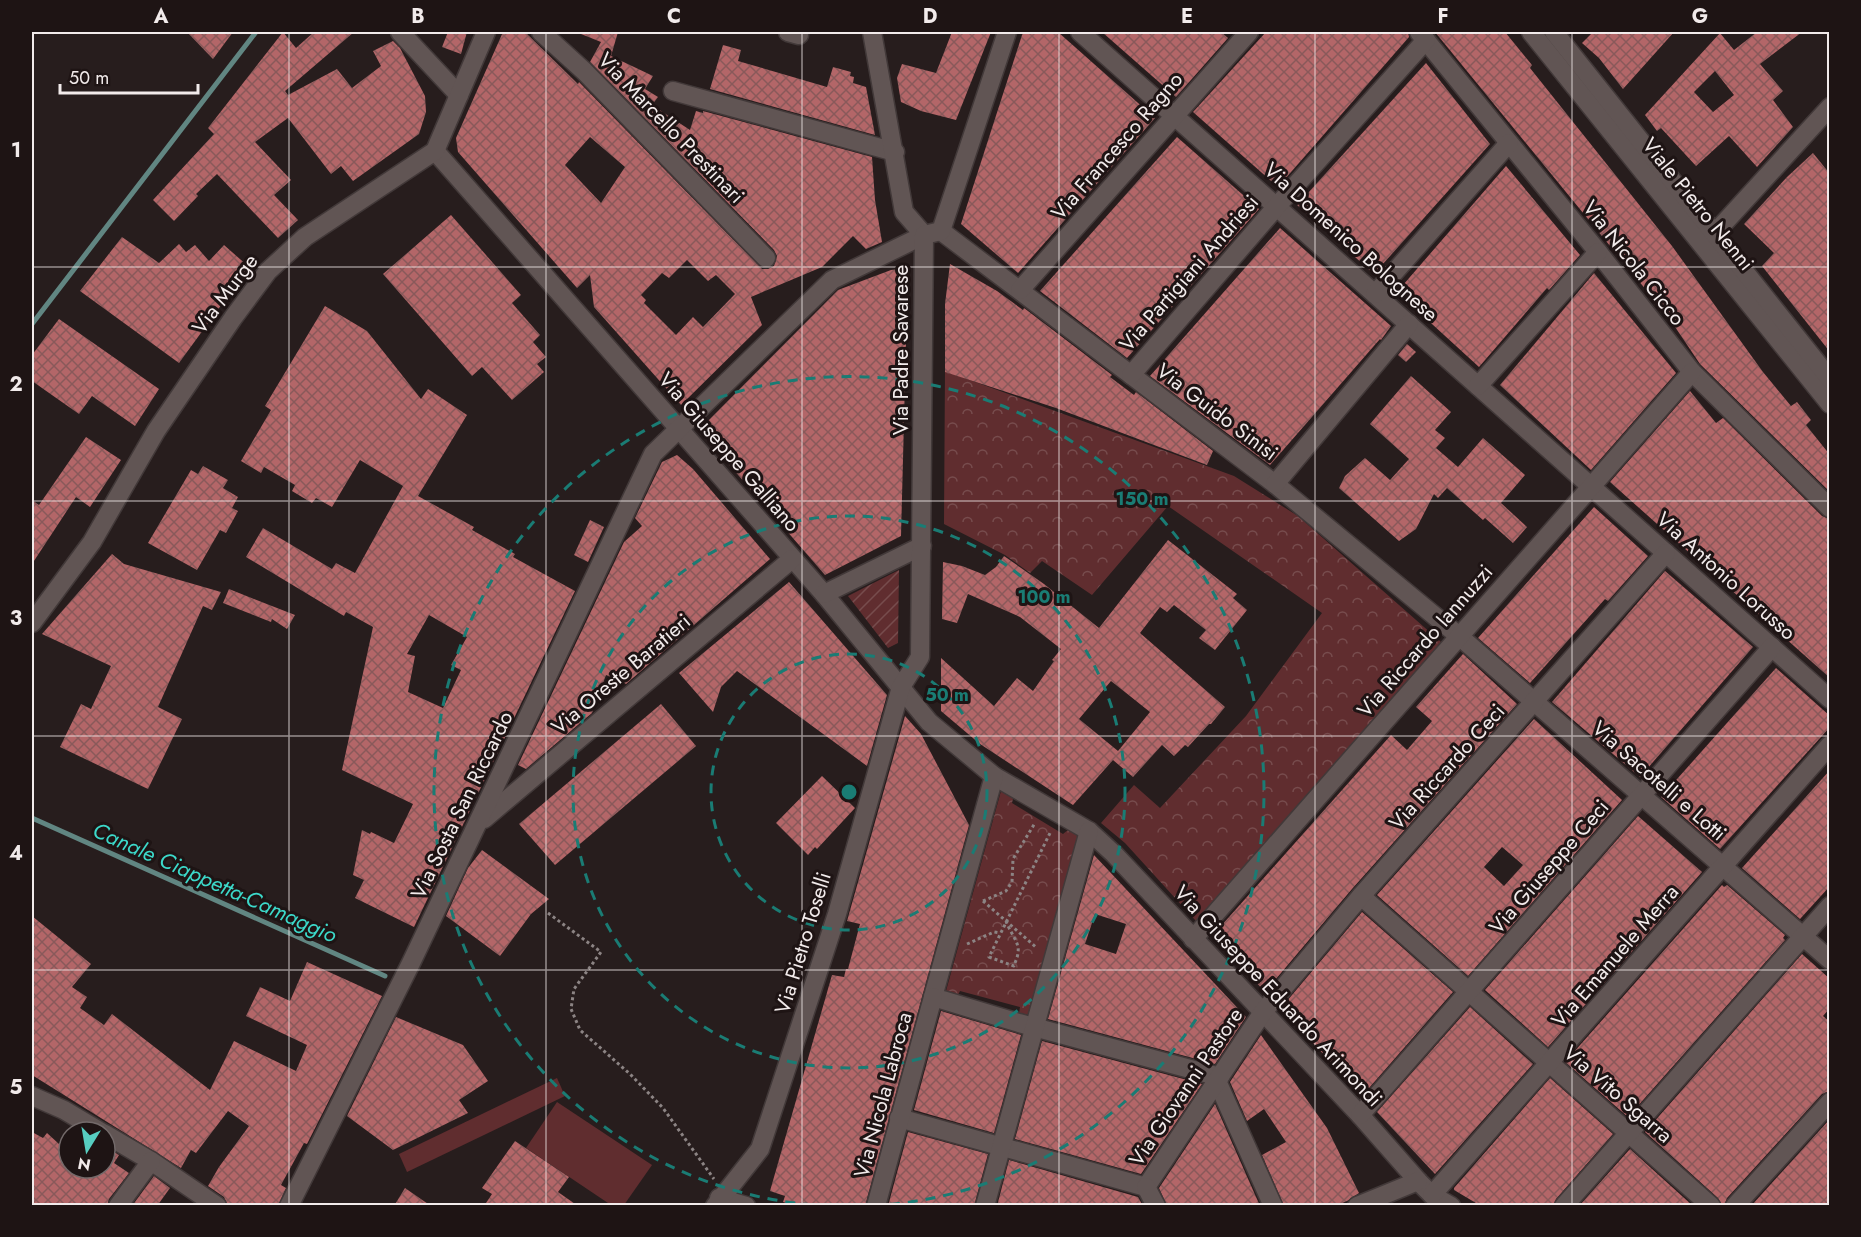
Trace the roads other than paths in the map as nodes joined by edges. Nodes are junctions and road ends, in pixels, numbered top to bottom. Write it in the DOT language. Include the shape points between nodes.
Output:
graph roads {
  1 [pos="400,32"];
  2 [pos="486,32"];
  3 [pos="541,32"];
  4 [pos="872,32"];
  5 [pos="1007,32"];
  6 [pos="1080,32"];
  7 [pos="1531,32"];
  8 [pos="1554,32"];
  9 [pos="1245,33"];
  10 [pos="1423,36"];
  11 [pos="673,91"];
  12 [pos="459,95"];
  13 [pos="1830,107"];
  14 [pos="1174,115"];
  15 [pos="1509,143"];
  16 [pos="435,151"];
  17 [pos="895,152"];
  18 [pos="1276,206"];
  19 [pos="933,233"];
  20 [pos="1714,234"];
  21 [pos="1598,252"];
  22 [pos="766,258"];
  23 [pos="1020,290"];
  24 [pos="1375,294"];
  25 [pos="1409,324"];
  26 [pos="1692,372"];
  27 [pos="1131,375"];
  28 [pos="1830,379"];
  29 [pos="1478,386"];
  30 [pos="1830,404"];
  31 [pos="680,429"];
  32 [pos="1275,484"];
  33 [pos="1592,487"];
  34 [pos="1830,508"];
  35 [pos="922,546"];
  36 [pos="1666,553"];
  37 [pos="792,559"];
  38 [pos="824,594"];
  39 [pos="32,623"];
  40 [pos="1459,636"];
  41 [pos="1772,647"];
  42 [pos="901,687"];
  43 [pos="1830,699"];
  44 [pos="1534,702"];
  45 [pos="1830,745"];
  46 [pos="994,776"];
  47 [pos="1642,796"];
  48 [pos="478,824"];
  49 [pos="1089,831"];
  50 [pos="1723,867"];
  51 [pos="1361,896"];
  52 [pos="1830,906"];
  53 [pos="1802,937"];
  54 [pos="1193,939"];
  55 [pos="1830,960"];
  56 [pos="1469,992"];
  57 [pos="933,997"];
  58 [pos="1263,1012"];
  59 [pos="1034,1028"];
  60 [pos="1549,1064"];
  61 [pos="1218,1079"];
  62 [pos="32,1096"];
  63 [pos="1830,1102"];
  64 [pos="1360,1115"];
  65 [pos="899,1118"];
  66 [pos="81,1120"];
  67 [pos="1628,1132"];
  68 [pos="117,1141"];
  69 [pos="1002,1146"];
  70 [pos="151,1161"];
  71 [pos="1418,1181"];
  72 [pos="1146,1187"];
  73 [pos="1432,1195"];
  74 [pos="720,1199"];
  75 [pos="118,1206"];
  76 [pos="217,1206"];
  77 [pos="289,1206"];
  78 [pos="746,1206"];
  79 [pos="876,1206"];
  80 [pos="986,1206"];
  81 [pos="1156,1206"];
  82 [pos="1273,1206"];
  83 [pos="1357,1206"];
  84 [pos="1451,1206"];
  85 [pos="1564,1206"];
  86 [pos="1711,1206"];
  87 [pos="1735,1206"];
  1 -- 12 [label="street"];
  2 -- 12 [label="street"];
  3 -- 22 [label="street, Via Marcello Prestinari"];
  4 -- 17 [label="street, Via Guido Sinisi"];
  5 -- 19 [label="street, Via Padre Savarese"];
  6 -- 14 [label="street, Via Domenico Bolognese"];
  7 -- 30 [label="street, Viale Pietro Nenni"];
  8 -- 20 [label="street, Viale Pietro Nenni"];
  9 -- 14 [label="street, Via Francesco Ragno"];
  10 -- 15 [label="street, Via Nicola Cicco"];
  10 -- 18 [label="street, Via Partigiani Andriesi"];
  11 -- 17 [label="street"];
  12 -- 16 [label="street"];
  13 -- 20 [label="street"];
  14 -- 18 [label="street, Via Domenico Bolognese"];
  14 -- 23 [label="street, Via Francesco Ragno"];
  15 -- 21 [label="street, Via Nicola Cicco"];
  15 -- 24 [label="street"];
  16 -- 31 [label="street, Via Giuseppe Galliano"];
  16 -- 39 [label="street, Via Murge" via="305,237 268,271 156,431 92,542"];
  17 -- 19 [label="street, Via Guido Sinisi" via="904,212"];
  18 -- 24 [label="street, Via Domenico Bolognese"];
  18 -- 27 [label="street, Via Partigiani Andriesi"];
  19 -- 23 [label="street, Via Guido Sinisi"];
  19 -- 31 [label="street, Via Sosta San Riccardo" via="832,280"];
  19 -- 35 [label="street, Via Padre Savarese"];
  20 -- 28 [label="street, Viale Pietro Nenni"];
  21 -- 26 [label="street, Via Nicola Cicco"];
  21 -- 29 [label="street"];
  23 -- 27 [label="street, Via Guido Sinisi"];
  24 -- 25 [label="street, Via Domenico Bolognese"];
  25 -- 29 [label="street, Via Domenico Bolognese"];
  25 -- 32 [label="street"];
  26 -- 33 [label="street, Via Riccardo Iannuzzi"];
  26 -- 34 [label="street, Via Nicola Cicco"];
  27 -- 32 [label="street, Via Guido Sinisi"];
  29 -- 33 [label="street, Via Domenico Bolognese"];
  31 -- 37 [label="street, Via Giuseppe Galliano"];
  31 -- 48 [label="street, Via Sosta San Riccardo" via="653,454"];
  32 -- 40 [label="street, Via Guido Sinisi"];
  33 -- 36 [label="street, Via Antonio Lorusso"];
  33 -- 40 [label="street, Via Riccardo Iannuzzi"];
  35 -- 38 [label="street"];
  35 -- 42 [label="street, Via Padre Savarese" via="920,657"];
  36 -- 41 [label="street, Via Antonio Lorusso"];
  36 -- 44 [label="street, Via Riccardo Ceci"];
  37 -- 38 [label="street, Via Giuseppe Galliano"];
  37 -- 48 [label="street, Via Oreste Baratieri"];
  38 -- 42 [label="street, Via Giuseppe Galliano"];
  40 -- 44 [label="street, Via Sacotelli e Lotti"];
  40 -- 54 [label="street, Via Riccardo Iannuzzi"];
  41 -- 43 [label="street, Via Antonio Lorusso"];
  41 -- 47 [label="street, Via Giuseppe Ceci"];
  42 -- 46 [label="street, Via Giuseppe Galliano" via="929,722"];
  42 -- 74 [label="street, Via Pietro Toselli" via="837,914 760,1149"];
  44 -- 47 [label="street, Via Sacotelli e Lotti"];
  44 -- 51 [label="street, Via Riccardo Ceci"];
  45 -- 50 [label="street, Via Emanuele Merra"];
  46 -- 49 [label="street, Via Giuseppe Eduardo Arimondi"];
  46 -- 57 [label="street, Via Nicola Labroca"];
  47 -- 50 [label="street, Via Sacotelli e Lotti"];
  47 -- 56 [label="street, Via Giuseppe Ceci"];
  48 -- 77 [label="street, Via Sosta San Riccardo"];
  49 -- 54 [label="street, Via Giuseppe Eduardo Arimondi"];
  49 -- 59 [label="street"];
  50 -- 53 [label="street, Via Sacotelli e Lotti"];
  50 -- 60 [label="street, Via Emanuele Merra"];
  51 -- 56 [label="street, Via Vito Sgarra"];
  51 -- 58 [label="street, Via Riccardo Ceci"];
  52 -- 53 [label="street"];
  53 -- 55 [label="street, Via Sacotelli e Lotti"];
  53 -- 67 [label="street"];
  54 -- 58 [label="street, Via Giuseppe Eduardo Arimondi"];
  56 -- 60 [label="street, Via Vito Sgarra"];
  56 -- 64 [label="street, Via Giuseppe Ceci"];
  57 -- 59 [label="street"];
  57 -- 65 [label="street, Via Nicola Labroca"];
  58 -- 61 [label="street, Via Giovanni Pastore"];
  58 -- 64 [label="street, Via Giuseppe Eduardo Arimondi"];
  59 -- 61 [label="street"];
  59 -- 69 [label="street"];
  60 -- 67 [label="street, Via Vito Sgarra"];
  60 -- 73 [label="street, Via Emanuele Merra"];
  61 -- 72 [label="street, Via Giovanni Pastore"];
  61 -- 82 [label="street"];
  62 -- 66 [label="street"];
  63 -- 87 [label="street"];
  64 -- 71 [label="street, Via Giuseppe Eduardo Arimondi"];
  65 -- 69 [label="street"];
  65 -- 79 [label="street, Via Nicola Labroca"];
  67 -- 85 [label="street"];
  67 -- 86 [label="street, Via Vito Sgarra"];
  68 -- 70 [label="street"];
  69 -- 72 [label="street"];
  69 -- 80 [label="street"];
  70 -- 75 [label="street"];
  70 -- 76 [label="street"];
  71 -- 73 [label="street, Via Giuseppe Eduardo Arimondi"];
  71 -- 83 [label="street"];
  72 -- 81 [label="street"];
  73 -- 84 [label="street, Via Giuseppe Eduardo Arimondi"];
  74 -- 78 [label="street"];
}
